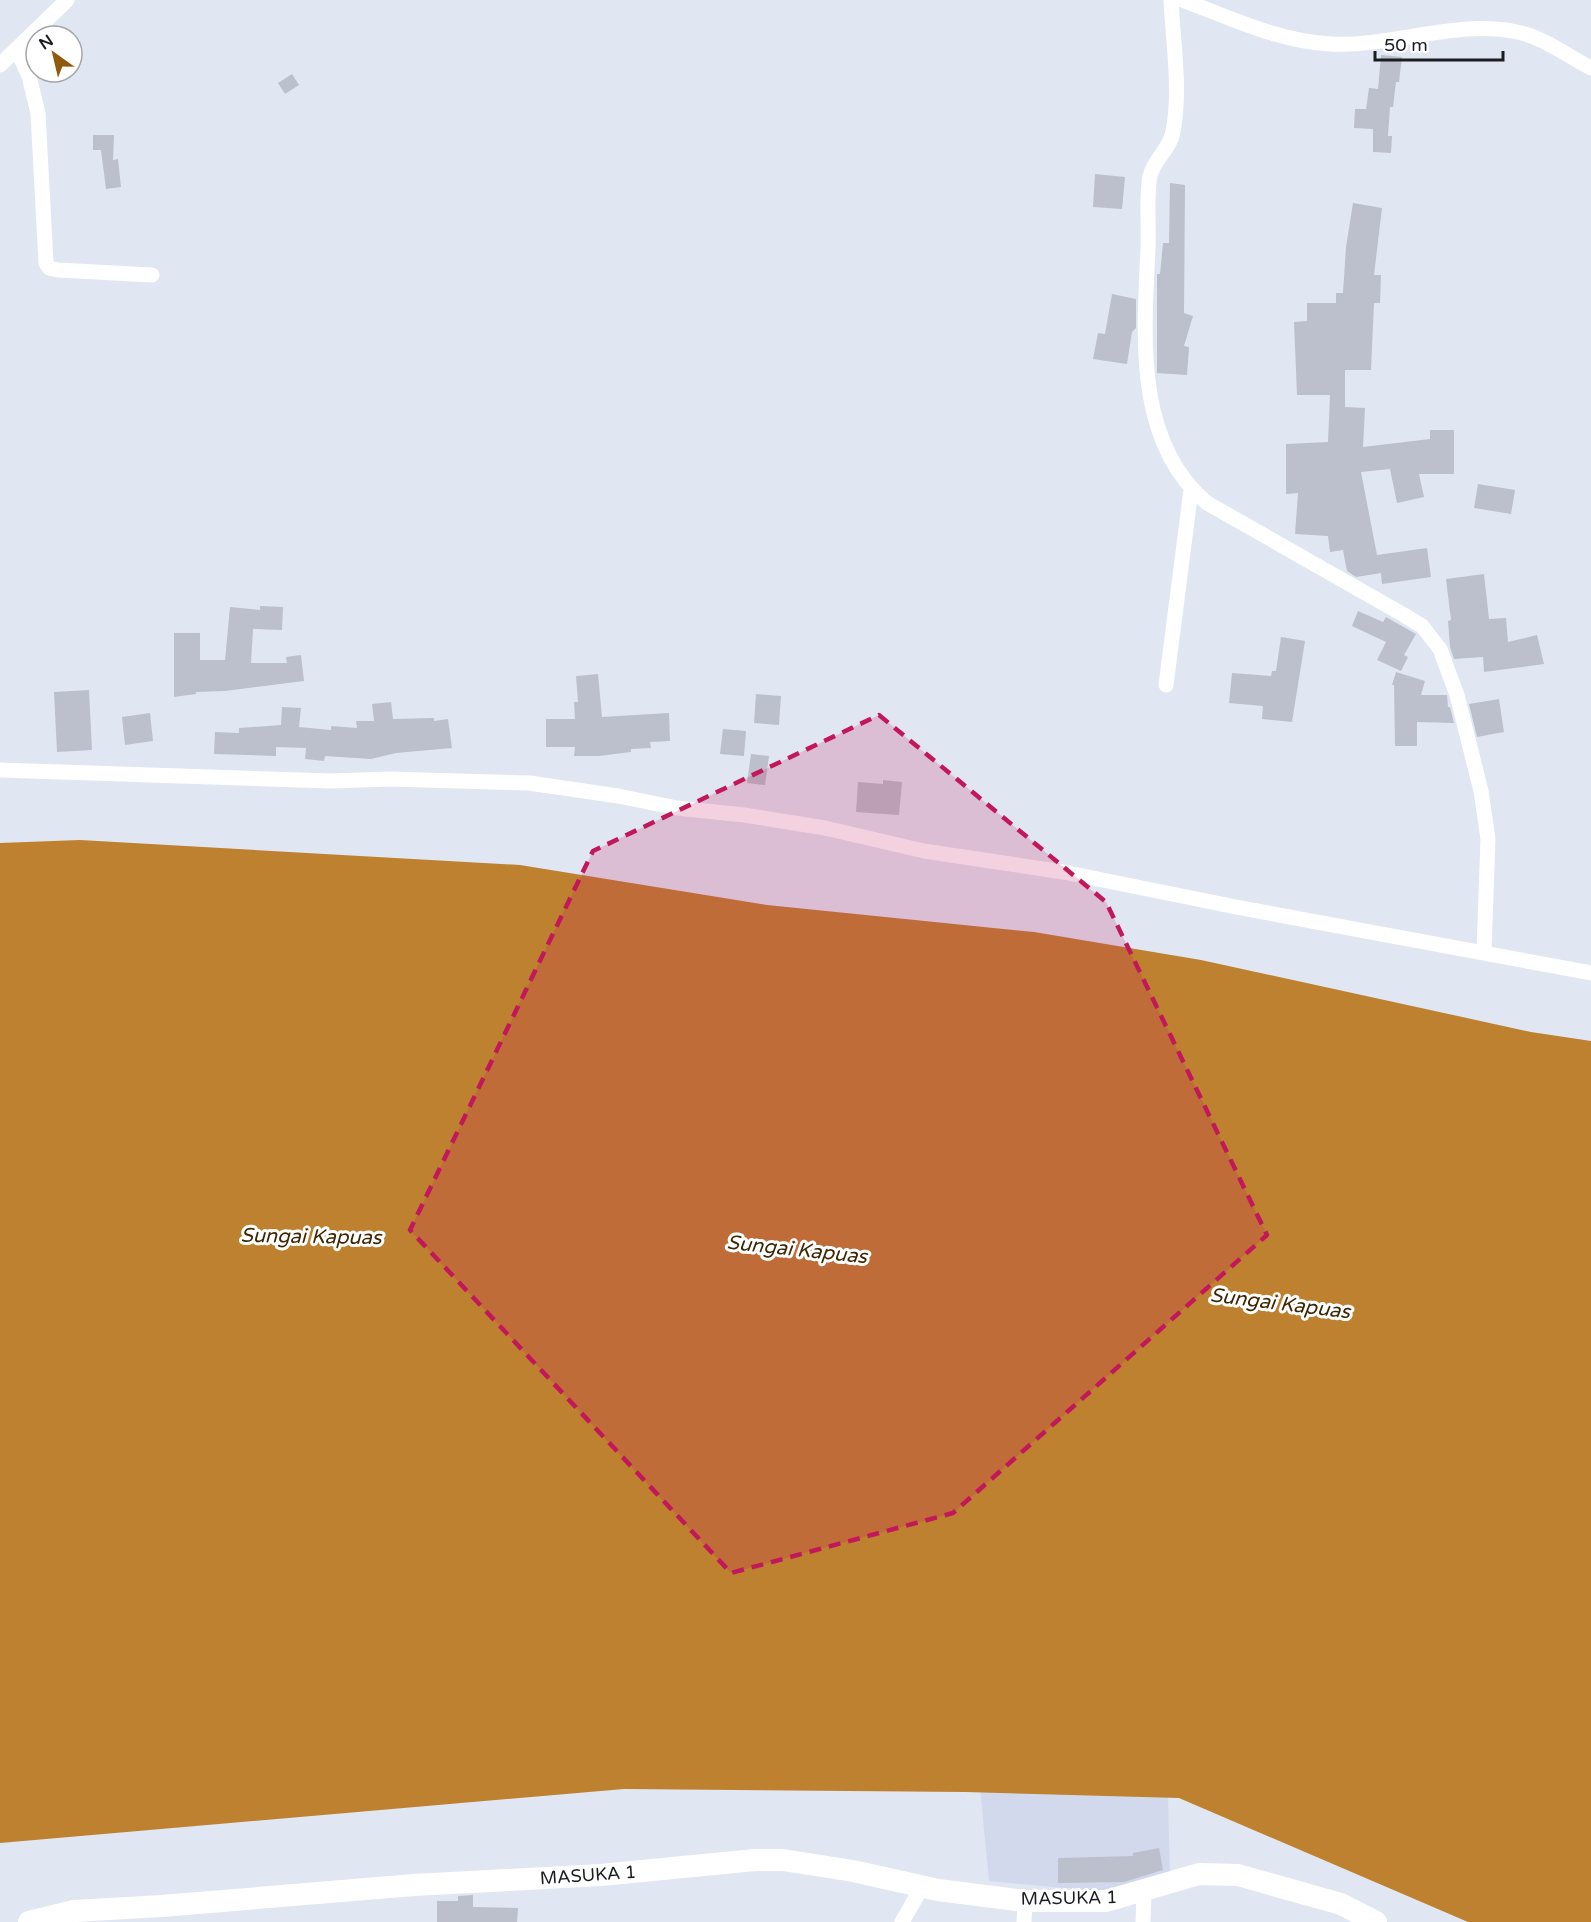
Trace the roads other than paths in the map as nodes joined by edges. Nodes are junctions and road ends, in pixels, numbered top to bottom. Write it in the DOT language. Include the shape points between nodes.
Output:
graph roads {
  1 [pos="67,0"];
  2 [pos="1171,0"];
  3 [pos="1182,0"];
  4 [pos="17,50"];
  5 [pos="0,65"];
  6 [pos="1591,68"];
  7 [pos="152,275"];
  8 [pos="1191,490"];
  9 [pos="1166,685"];
  10 [pos="0,770"];
  11 [pos="1484,951"];
  12 [pos="1591,973"];
  13 [pos="912,1884"];
  14 [pos="1144,1892"];
  15 [pos="1024,1911"];
  16 [pos="163,1914"];
  17 [pos="29,1922"];
  18 [pos="902,1922"];
  19 [pos="1143,1922"];
  20 [pos="1376,1922"];
  1 -- 4 [label="street"];
  2 -- 8 [label="street" via="1176,86 1173,131 1150,175 1149,400 1165,448"];
  3 -- 6 [label="street" via="1243,26 1333,44 1478,29 1519,32 1540,39"];
  4 -- 5 [label="street"];
  4 -- 7 [label="street" via="29,76 38,113 46,264 58,270"];
  8 -- 9 [label="street"];
  8 -- 11 [label="street" via="1231,518 1422,626 1440,649 1457,695 1481,791 1488,839"];
  10 -- 11 [label="street" via="529,783 825,828 924,851 1063,872"];
  11 -- 12 [label="street"];
  13 -- 15 [label="street, MASUKA 1"];
  13 -- 16 [label="street, MASUKA 1" via="783,1860 755,1860 601,1875 402,1885"];
  13 -- 18 [label="street"];
  14 -- 15 [label="street, MASUKA 1"];
  14 -- 19 [label="street"];
  14 -- 20 [label="street, MASUKA 1" via="1199,1874 1238,1875 1341,1904"];
  16 -- 17 [label="street, MASUKA 1" via="74,1911"];
}
